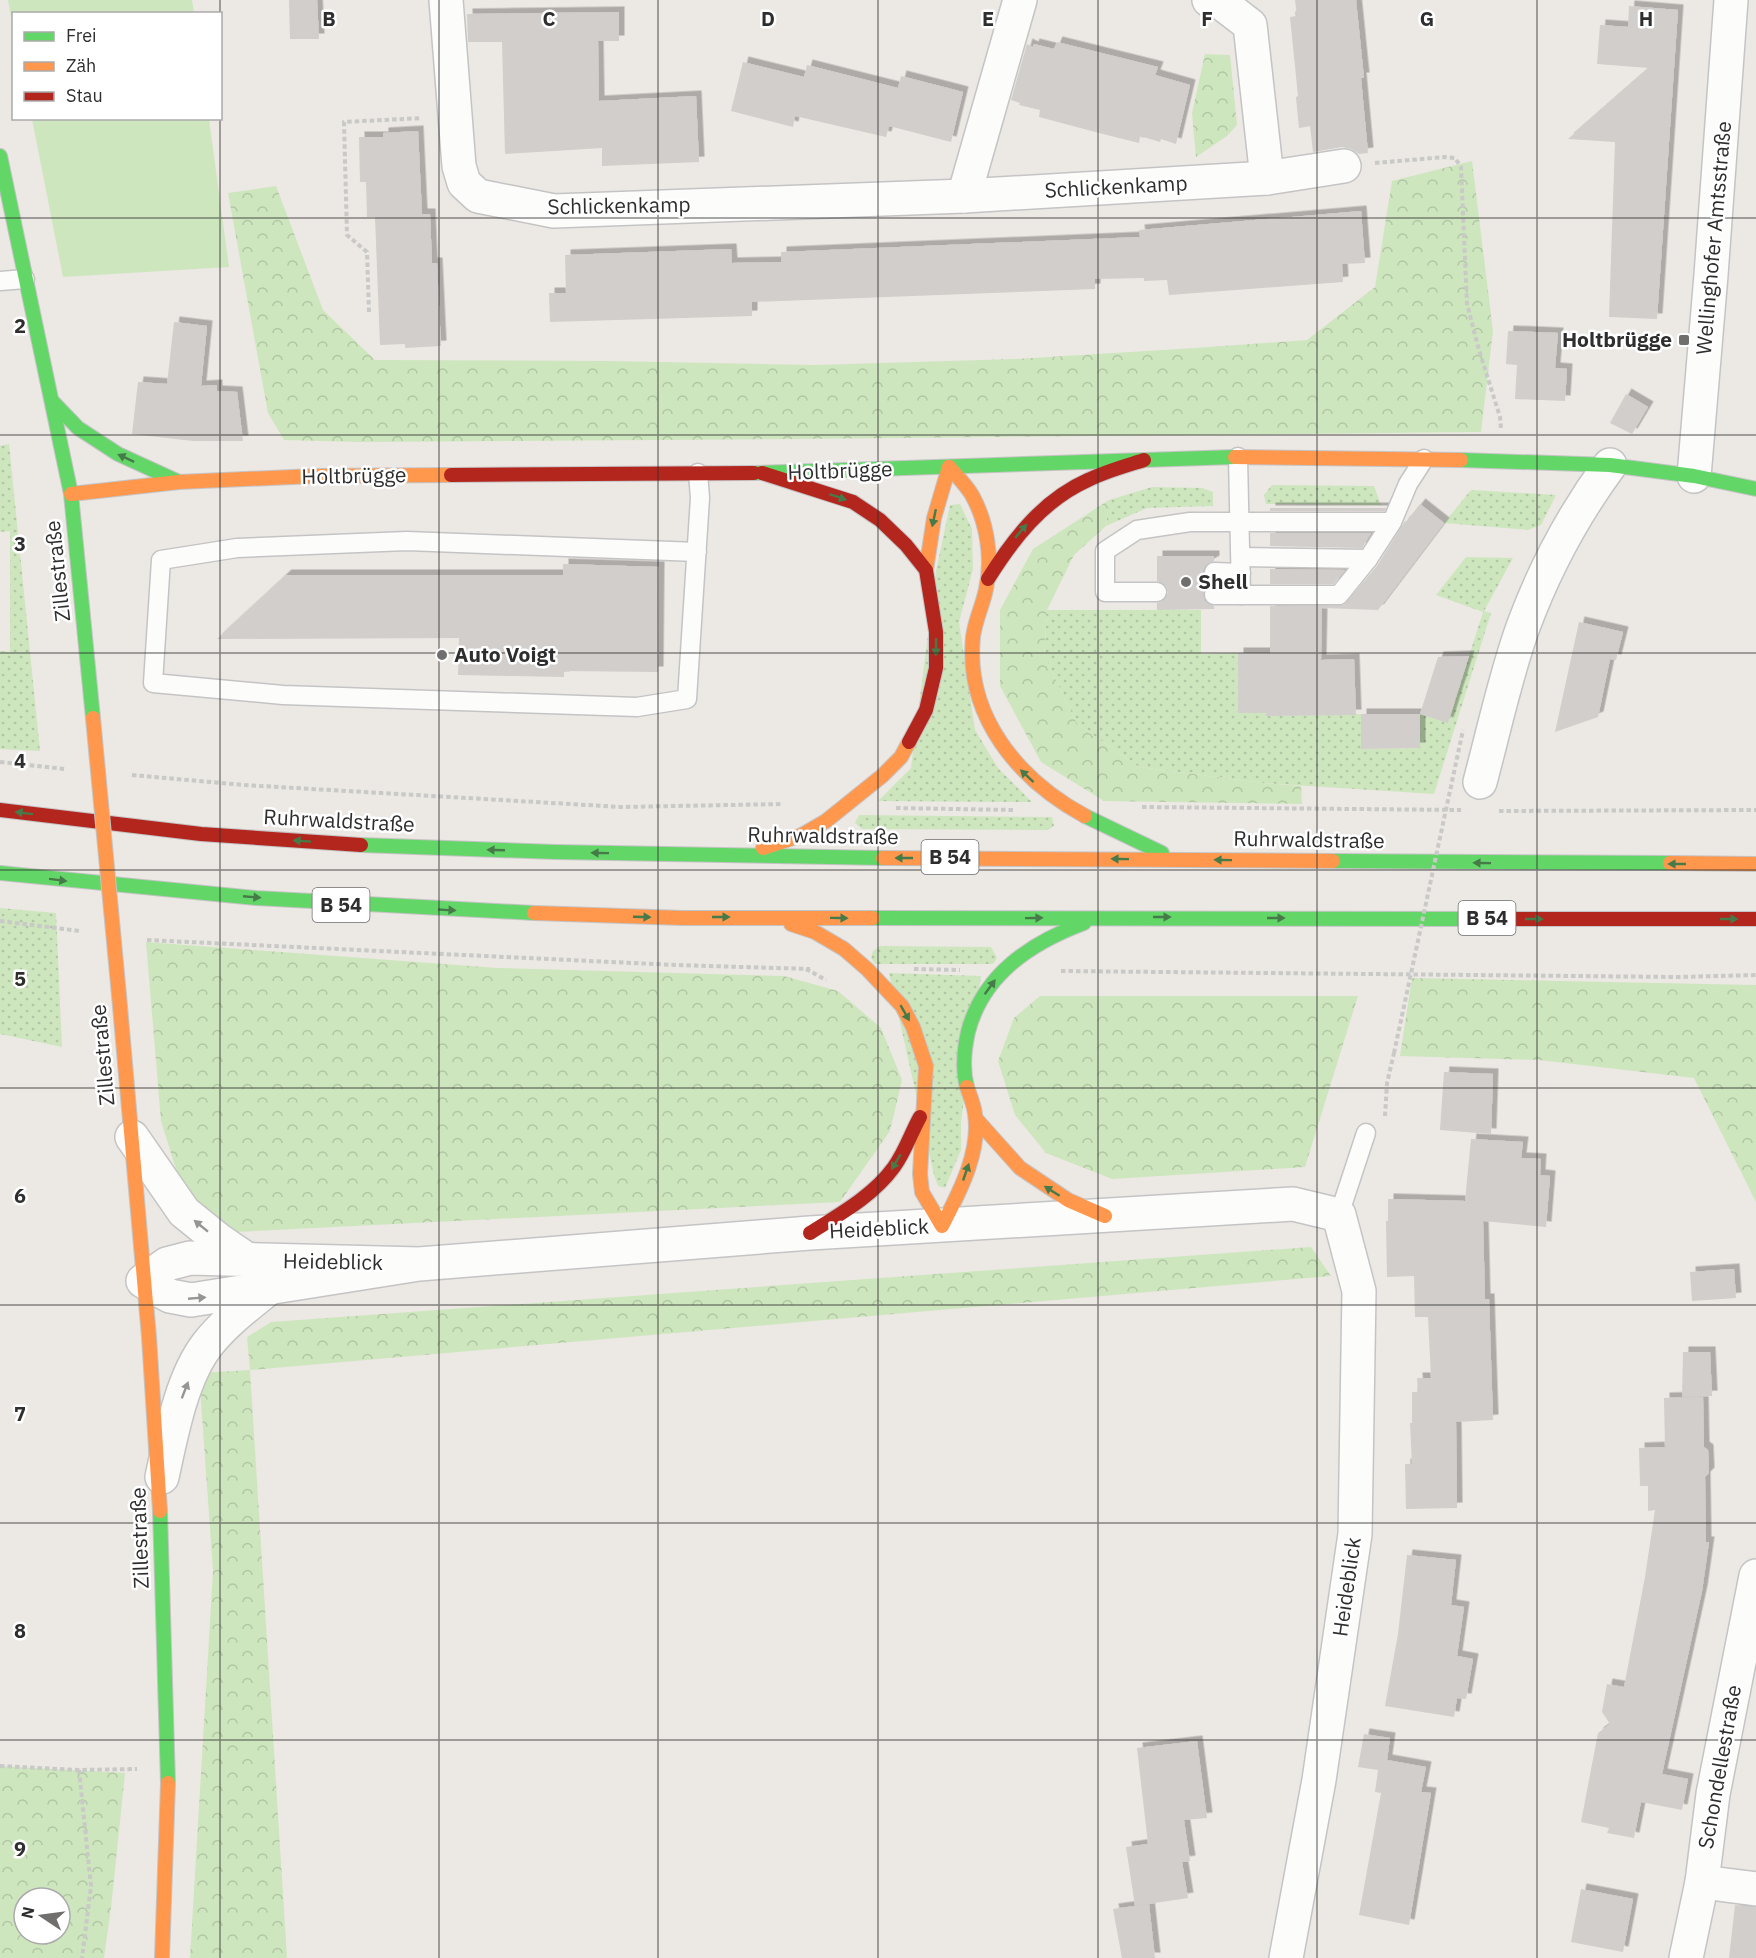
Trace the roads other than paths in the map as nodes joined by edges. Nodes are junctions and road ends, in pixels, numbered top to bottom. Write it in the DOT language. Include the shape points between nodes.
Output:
graph roads {
  1 [pos="446,0"];
  2 [pos="1020,0"];
  3 [pos="1209,0"];
  4 [pos="1731,0"];
  5 [pos="0,156"];
  6 [pos="1344,166"];
  7 [pos="1267,178"];
  8 [pos="964,196"];
  9 [pos="25,279"];
  10 [pos="0,281"];
  11 [pos="54,402"];
  12 [pos="1238,457"];
  13 [pos="1424,459"];
  14 [pos="1144,460"];
  15 [pos="1610,465"];
  16 [pos="949,467"];
  17 [pos="698,473"];
  18 [pos="762,473"];
  19 [pos="1694,476"];
  20 [pos="179,482"];
  21 [pos="1756,489"];
  22 [pos="70,494"];
  23 [pos="1239,522"];
  24 [pos="1392,522"];
  25 [pos="697,552"];
  26 [pos="1368,559"];
  27 [pos="1241,565"];
  28 [pos="926,570"];
  29 [pos="1214,572"];
  30 [pos="988,579"];
  31 [pos="1157,592"];
  32 [pos="1214,595"];
  33 [pos="1241,595"];
  34 [pos="1480,782"];
  35 [pos="0,810"];
  36 [pos="722,855"];
  37 [pos="1179,860"];
  38 [pos="1756,864"];
  39 [pos="0,873"];
  40 [pos="760,917"];
  41 [pos="1105,917"];
  42 [pos="1756,919"];
  43 [pos="924,1110"];
  44 [pos="976,1120"];
  45 [pos="1366,1133"];
  46 [pos="132,1137"];
  47 [pos="1339,1215"];
  48 [pos="1105,1216"];
  49 [pos="942,1226"];
  50 [pos="810,1233"];
  51 [pos="248,1260"];
  52 [pos="418,1264"];
  53 [pos="143,1281"];
  54 [pos="270,1287"];
  55 [pos="159,1487"];
  56 [pos="1754,1597"];
  57 [pos="1702,1882"];
  58 [pos="1756,1889"];
  59 [pos="162,1958"];
  60 [pos="1286,1958"];
  61 [pos="1686,1958"];
  1 -- 8 [label="street, Schlickenkamp" via="459,166 464,183 478,196 554,210"];
  2 -- 8 [label="street"];
  3 -- 7 [label="street" via="1220,2 1250,25"];
  4 -- 19 [label="street, Wellinghofer Amtsstraße"];
  5 -- 9 [label="main road, Zillestraße"];
  6 -- 7 [label="street, Schlickenkamp"];
  7 -- 8 [label="street, Schlickenkamp"];
  9 -- 10 [label="lane"];
  9 -- 11 [label="main road, Zillestraße"];
  20 -- 11 [label="main road, one-way" via="118,454 78,428"];
  11 -- 22 [label="main road, Zillestraße"];
  12 -- 13 [label="main road, Holtbrügge"];
  12 -- 14 [label="main road, Holtbrügge"];
  12 -- 23 [label="lane"];
  13 -- 15 [label="main road, Holtbrügge"];
  13 -- 24 [label="lane"];
  14 -- 16 [label="main road, Holtbrügge"];
  30 -- 14 [label="main road, one-way" via="1020,531 1042,509 1079,484"];
  15 -- 19 [label="main road, Holtbrügge"];
  15 -- 34 [label="street" via="1590,493 1541,583 1523,628"];
  16 -- 18 [label="main road, Holtbrügge"];
  16 -- 28 [label="main road, one-way" via="934,518"];
  16 -- 30 [label="main road" via="974,497 985,531"];
  17 -- 18 [label="main road, Holtbrügge"];
  17 -- 20 [label="main road, Holtbrügge" via="315,476"];
  17 -- 25 [label="lane"];
  18 -- 28 [label="main road, one-way" via="853,502 880,520"];
  19 -- 21 [label="main road, Holtbrügge"];
  20 -- 22 [label="main road, Holtbrügge"];
  22 -- 46 [label="main road, Zillestraße, bridge"];
  23 -- 24 [label="lane"];
  23 -- 27 [label="lane"];
  23 -- 31 [label="lane" via="1190,522 1137,530 1106,551 1106,592"];
  24 -- 26 [label="lane"];
  25 -- 25 [label="lane" via="687,699 637,707 284,695 153,683 161,560 237,548 408,541"];
  26 -- 27 [label="lane"];
  26 -- 33 [label="lane" via="1339,595"];
  27 -- 29 [label="lane"];
  27 -- 33 [label="lane"];
  28 -- 36 [label="main road, one-way" via="936,632 936,668 926,710 901,757 861,794 802,835 766,848"];
  37 -- 30 [label="main road, one-way" via="1074,810 1044,792 1013,762 994,734 980,702 974,668 974,634"];
  32 -- 33 [label="lane"];
  36 -- 35 [label="main road, Ruhrwaldstraße / B 54, one-way" via="355,845 201,834"];
  37 -- 36 [label="main road, Ruhrwaldstraße / B 54, one-way"];
  38 -- 37 [label="main road, Ruhrwaldstraße / B 54, one-way"];
  39 -- 40 [label="main road, B 54, one-way" via="335,904 516,913"];
  40 -- 41 [label="main road, B 54, one-way"];
  40 -- 43 [label="main road, one-way" via="815,932 844,949 902,1006 926,1066"];
  41 -- 42 [label="main road, B 54, one-way"];
  44 -- 41 [label="main road, one-way" via="963,1072 964,1042 971,1017 984,995 1004,970 1041,941"];
  43 -- 49 [label="main road" via="922,1192"];
  43 -- 50 [label="main road, one-way" via="894,1167 867,1194"];
  48 -- 44 [label="main road, one-way" via="1068,1200 1020,1168"];
  49 -- 44 [label="main road, one-way" via="968,1166"];
  45 -- 47 [label="lane"];
  51 -- 46 [label="street, one-way" via="184,1212"];
  46 -- 53 [label="main road, Zillestraße"];
  47 -- 48 [label="street, Heideblick" via="1293,1204"];
  47 -- 60 [label="street, Heideblick" via="1359,1291 1355,1534 1319,1780"];
  48 -- 49 [label="street, Heideblick"];
  49 -- 50 [label="street, Heideblick"];
  50 -- 52 [label="street, Heideblick"];
  51 -- 52 [label="street, Heideblick"];
  51 -- 53 [label="street, Heideblick" via="190,1258 167,1264"];
  52 -- 54 [label="street, Heideblick"];
  53 -- 54 [label="street, Heideblick, one-way" via="170,1296 191,1300"];
  53 -- 55 [label="main road, Zillestraße"];
  55 -- 54 [label="street, Heideblick, one-way" via="175,1416 206,1346 233,1316"];
  55 -- 59 [label="main road, Zillestraße" via="169,1769"];
  56 -- 57 [label="street, Schondellestraße" via="1715,1783"];
  57 -- 58 [label="street"];
  57 -- 61 [label="street, Schondellestraße"];
}
